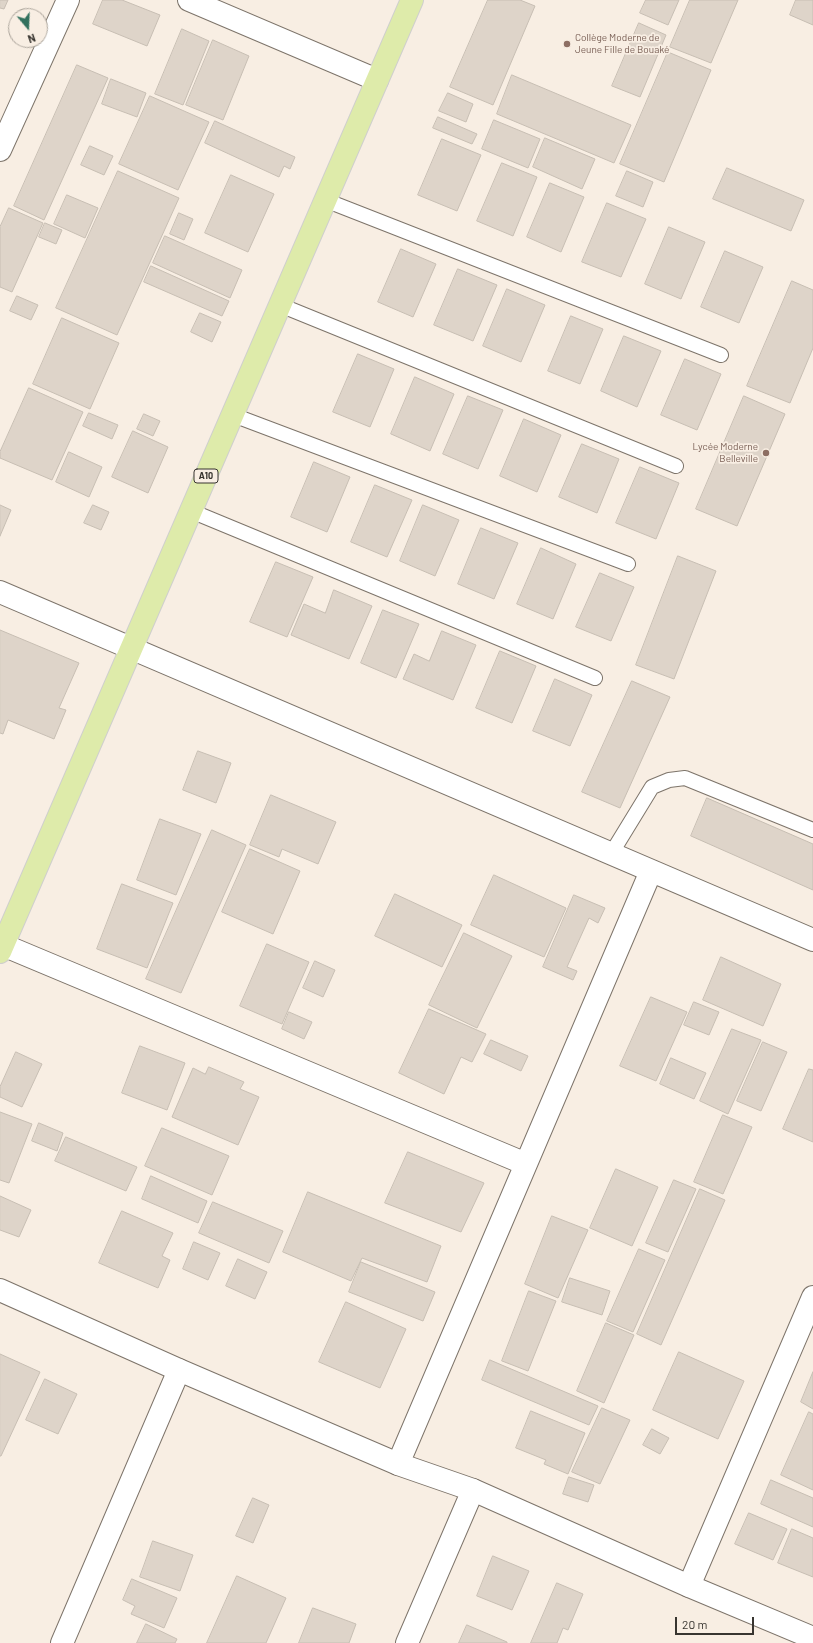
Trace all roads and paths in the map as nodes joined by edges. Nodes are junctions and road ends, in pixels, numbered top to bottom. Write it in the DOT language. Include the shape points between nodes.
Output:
graph roads {
  1 [pos="68,0"];
  2 [pos="189,0"];
  3 [pos="412,0"];
  4 [pos="378,80"];
  5 [pos="0,150"];
  6 [pos="326,200"];
  7 [pos="280,305"];
  8 [pos="721,355"];
  9 [pos="233,415"];
  10 [pos="676,466"];
  11 [pos="191,511"];
  12 [pos="628,564"];
  13 [pos="0,592"];
  14 [pos="131,649"];
  15 [pos="595,678"];
  16 [pos="813,830"];
  17 [pos="611,854"];
  18 [pos="651,871"];
  19 [pos="813,940"];
  20 [pos="1,949"];
  21 [pos="526,1164"];
  22 [pos="0,1290"];
  23 [pos="813,1297"];
  24 [pos="179,1370"];
  25 [pos="398,1464"];
  26 [pos="473,1490"];
  27 [pos="689,1586"];
  28 [pos="813,1638"];
  29 [pos="62,1643"];
  30 [pos="407,1643"];
  1 -- 5 [label="street"];
  2 -- 4 [label="street"];
  3 -- 4 [label="main road, A10"];
  4 -- 6 [label="main road, A10"];
  6 -- 7 [label="main road, A10"];
  6 -- 8 [label="lane"];
  7 -- 9 [label="main road, A10"];
  7 -- 10 [label="lane"];
  9 -- 11 [label="main road, A10"];
  9 -- 12 [label="lane"];
  11 -- 14 [label="main road, A10"];
  11 -- 15 [label="lane"];
  13 -- 14 [label="street"];
  14 -- 17 [label="street"];
  14 -- 20 [label="main road, A10"];
  16 -- 17 [label="lane" via="685,778 669,780 652,787"];
  17 -- 18 [label="street"];
  18 -- 19 [label="street"];
  18 -- 21 [label="street"];
  20 -- 21 [label="street"];
  21 -- 25 [label="street"];
  22 -- 24 [label="street"];
  23 -- 27 [label="street"];
  24 -- 25 [label="street"];
  24 -- 29 [label="street"];
  25 -- 26 [label="street"];
  26 -- 27 [label="street"];
  26 -- 30 [label="street"];
  27 -- 28 [label="street"];
}
